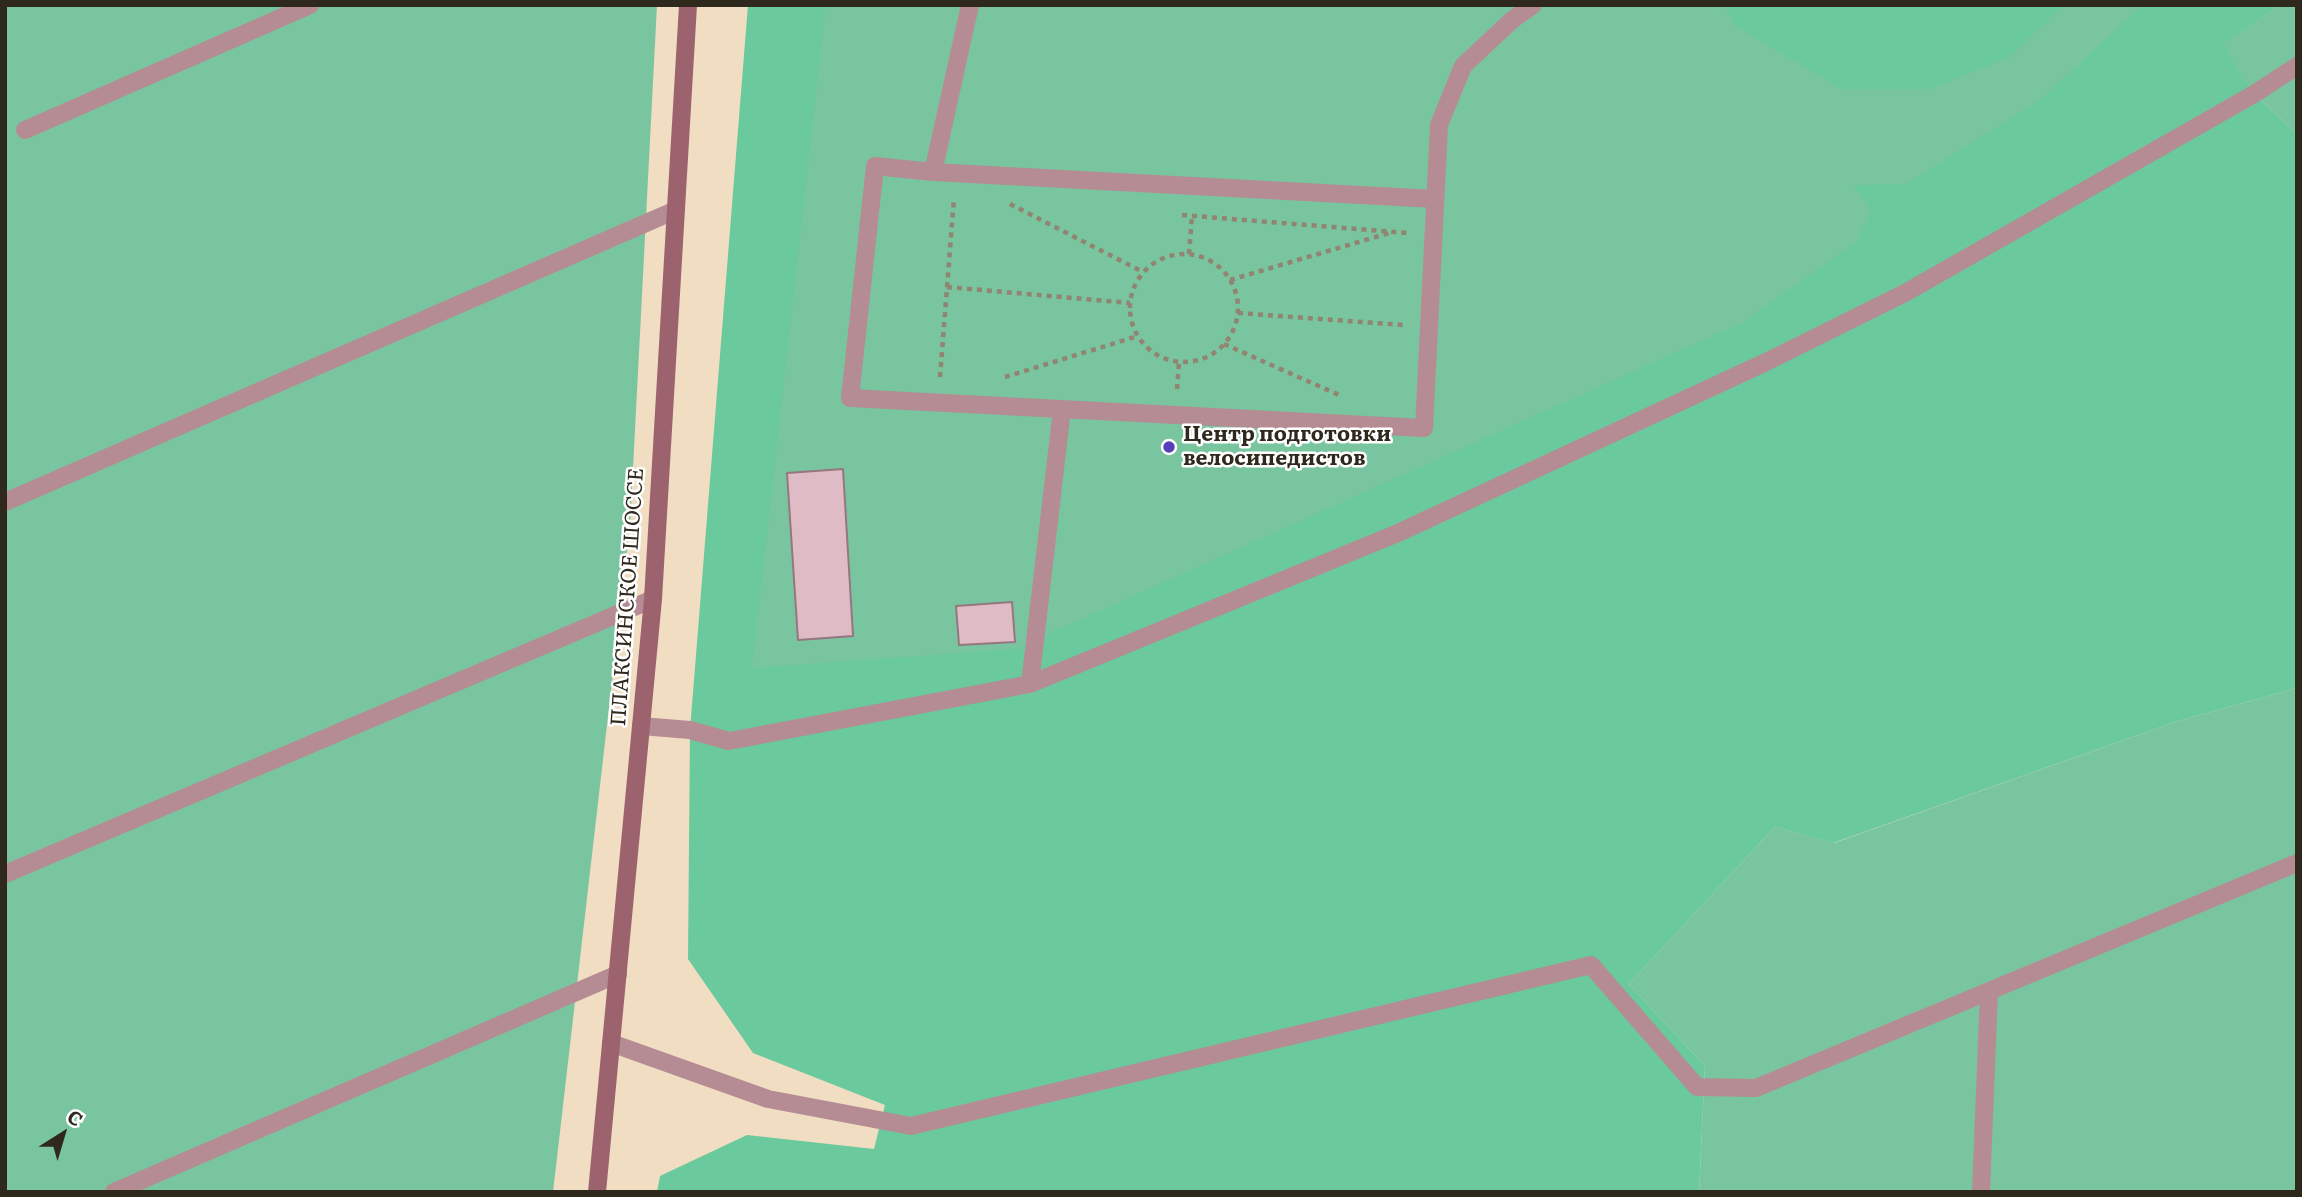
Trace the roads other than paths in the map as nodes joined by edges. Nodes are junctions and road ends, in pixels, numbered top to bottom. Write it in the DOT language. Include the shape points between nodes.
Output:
graph roads {
  1 [pos="310,5"];
  2 [pos="688,5"];
  3 [pos="970,5"];
  4 [pos="1533,5"];
  5 [pos="2297,66"];
  6 [pos="25,130"];
  7 [pos="933,172"];
  8 [pos="1435,199"];
  9 [pos="676,210"];
  10 [pos="1062,409"];
  11 [pos="5,502"];
  12 [pos="653,599"];
  13 [pos="1030,684"];
  14 [pos="641,726"];
  15 [pos="2297,863"];
  16 [pos="5,874"];
  17 [pos="618,974"];
  18 [pos="1989,991"];
  19 [pos="611,1044"];
  20 [pos="114,1192"];
  21 [pos="597,1192"];
  22 [pos="1981,1192"];
  1 -- 6 [label="lane"];
  2 -- 9 [label="main road, ПЛАКСИНСКОЕ ШОССЕ"];
  3 -- 7 [label="lane"];
  4 -- 8 [label="lane" via="1463,66 1439,125"];
  5 -- 13 [label="lane" via="1905,293 1766,362 1398,533"];
  7 -- 8 [label="lane"];
  7 -- 10 [label="lane" via="875,166 850,398"];
  8 -- 10 [label="lane" via="1424,428"];
  9 -- 11 [label="lane"];
  9 -- 12 [label="main road, ПЛАКСИНСКОЕ ШОССЕ"];
  10 -- 13 [label="lane"];
  12 -- 14 [label="main road, ПЛАКСИНСКОЕ ШОССЕ"];
  12 -- 16 [label="lane"];
  13 -- 14 [label="lane" via="729,741 690,730"];
  14 -- 17 [label="main road, ПЛАКСИНСКОЕ ШОССЕ"];
  15 -- 18 [label="lane"];
  17 -- 19 [label="main road, ПЛАКСИНСКОЕ ШОССЕ"];
  17 -- 20 [label="lane"];
  18 -- 19 [label="lane" via="1756,1088 1697,1087 1591,965 911,1126 768,1099"];
  18 -- 22 [label="lane"];
  19 -- 21 [label="main road, ПЛАКСИНСКОЕ ШОССЕ"];
}
